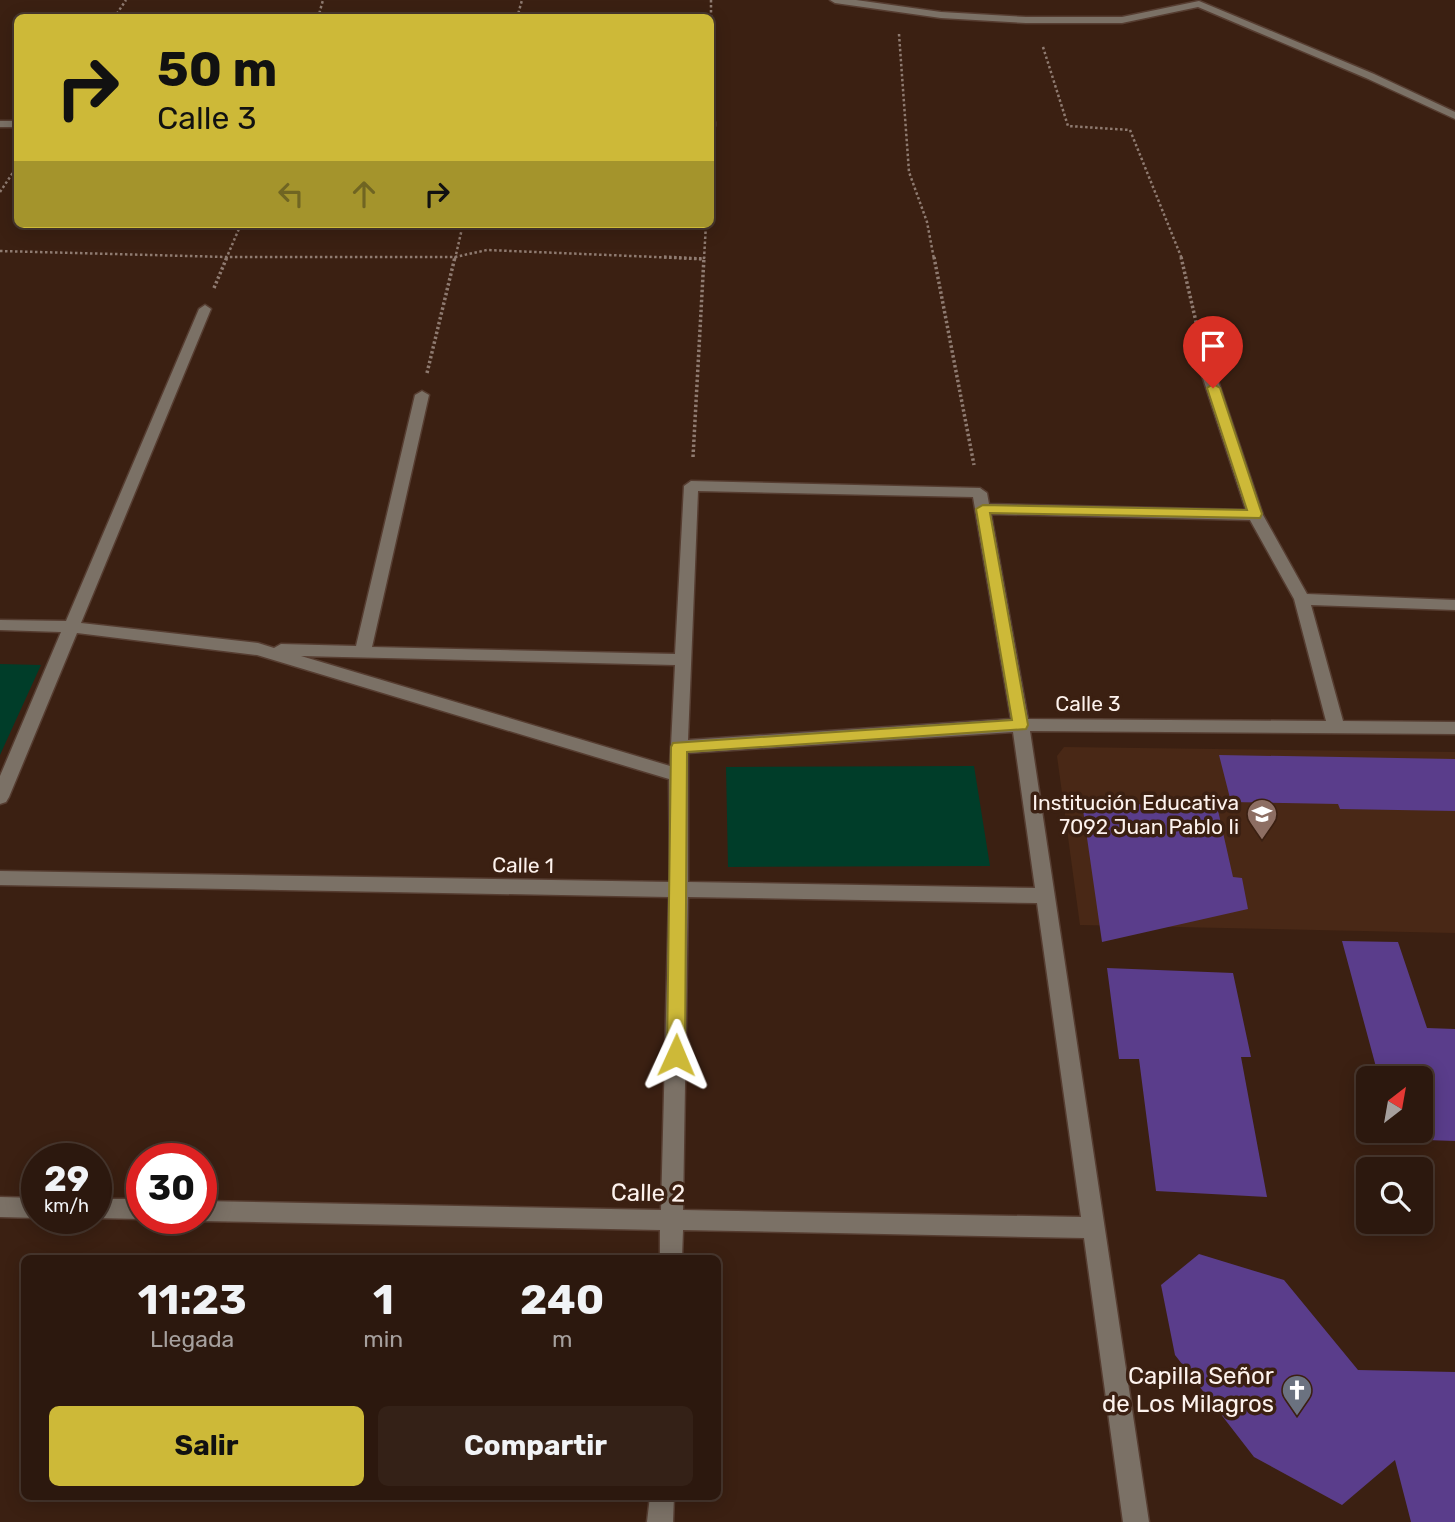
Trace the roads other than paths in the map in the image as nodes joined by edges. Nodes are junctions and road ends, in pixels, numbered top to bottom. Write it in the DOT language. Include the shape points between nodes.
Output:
graph roads {
  1 [pos="835,0"];
  2 [pos="1201,2"];
  3 [pos="1455,116"];
  4 [pos="205,309"];
  5 [pos="1205,363"];
  6 [pos="422,395"];
  7 [pos="981,501"];
  8 [pos="1255,514"];
  9 [pos="1302,599"];
  10 [pos="1455,605"];
  11 [pos="0,625"];
  12 [pos="71,628"];
  13 [pos="258,649"];
  14 [pos="363,652"];
  15 [pos="683,660"];
  16 [pos="1021,725"];
  17 [pos="1336,727"];
  18 [pos="1455,728"];
  19 [pos="679,747"];
  20 [pos="677,775"];
  21 [pos="0,797"];
  22 [pos="0,878"];
  23 [pos="679,891"];
  24 [pos="1046,896"];
  25 [pos="0,1207"];
  26 [pos="21,1208"];
  27 [pos="217,1211"];
  28 [pos="673,1220"];
  29 [pos="1094,1228"];
  30 [pos="671,1255"];
  31 [pos="662,1500"];
  32 [pos="660,1522"];
  33 [pos="1136,1522"];
  1 -- 2 [label="street" via="941,15 1122,20"];
  2 -- 3 [label="street"];
  4 -- 12 [label="street"];
  5 -- 8 [label="street"];
  6 -- 14 [label="street"];
  7 -- 8 [label="street"];
  7 -- 15 [label="street" via="691,486"];
  7 -- 16 [label="street"];
  8 -- 9 [label="street"];
  9 -- 10 [label="street"];
  9 -- 17 [label="street"];
  11 -- 12 [label="street"];
  12 -- 13 [label="street"];
  12 -- 21 [label="street"];
  13 -- 14 [label="street"];
  13 -- 20 [label="street"];
  14 -- 15 [label="street"];
  15 -- 19 [label="street"];
  16 -- 17 [label="street, Calle 3"];
  16 -- 19 [label="street, Calle 3"];
  16 -- 24 [label="street"];
  17 -- 18 [label="street, Calle 3"];
  19 -- 20 [label="street"];
  20 -- 23 [label="street"];
  22 -- 23 [label="street, Calle 1"];
  23 -- 24 [label="street, Calle 1"];
  23 -- 28 [label="street"];
  24 -- 29 [label="street"];
  25 -- 26 [label="street"];
  27 -- 28 [label="street, Calle 2"];
  28 -- 29 [label="street, Calle 2"];
  28 -- 30 [label="street"];
  29 -- 33 [label="street"];
  31 -- 32 [label="street"];
}
